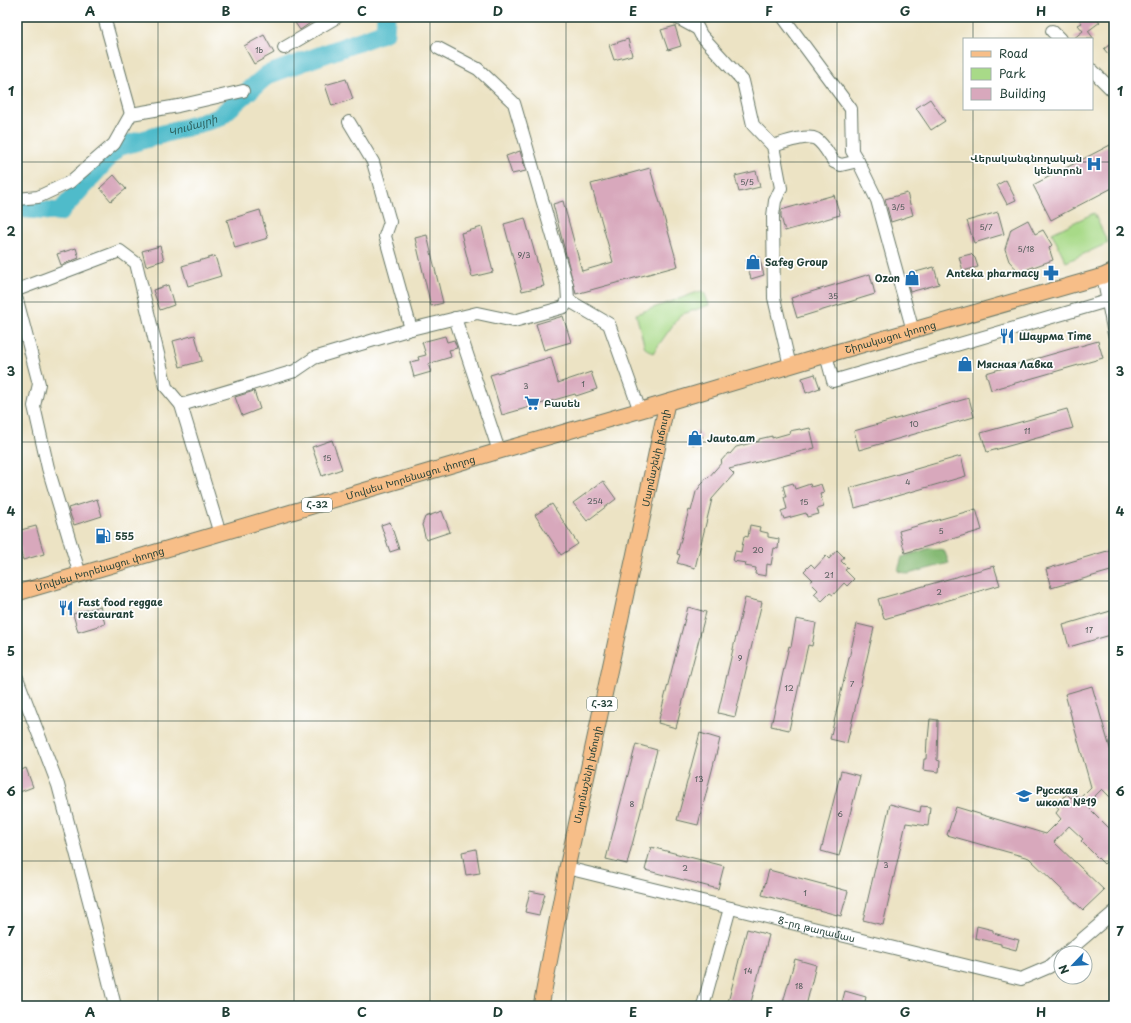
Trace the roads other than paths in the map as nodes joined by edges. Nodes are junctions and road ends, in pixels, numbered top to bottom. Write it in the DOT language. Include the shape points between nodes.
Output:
graph roads {
  1 [pos="104,17"];
  2 [pos="337,17"];
  3 [pos="676,17"];
  4 [pos="692,17"];
  5 [pos="783,17"];
  6 [pos="698,29"];
  7 [pos="284,48"];
  8 [pos="438,48"];
  9 [pos="1093,71"];
  10 [pos="243,91"];
  11 [pos="1114,92"];
  12 [pos="132,114"];
  13 [pos="349,122"];
  14 [pos="773,146"];
  15 [pos="858,161"];
  16 [pos="17,199"];
  17 [pos="1109,273"];
  18 [pos="17,290"];
  19 [pos="17,300"];
  20 [pos="568,300"];
  21 [pos="1107,301"];
  22 [pos="456,318"];
  23 [pos="411,329"];
  24 [pos="913,331"];
  25 [pos="1114,334"];
  26 [pos="826,355"];
  27 [pos="790,366"];
  28 [pos="667,403"];
  29 [pos="181,405"];
  30 [pos="640,411"];
  31 [pos="499,451"];
  32 [pos="220,534"];
  33 [pos="80,575"];
  34 [pos="17,593"];
  35 [pos="17,678"];
  36 [pos="567,868"];
  37 [pos="730,908"];
  38 [pos="1114,912"];
  39 [pos="1075,945"];
  40 [pos="1053,964"];
  41 [pos="115,1006"];
  42 [pos="540,1006"];
  43 [pos="703,1006"];
  1 -- 12 [label="street"];
  2 -- 7 [label="street"];
  3 -- 6 [label="street"];
  4 -- 6 [label="street"];
  5 -- 15 [label="street" via="851,109 852,151"];
  6 -- 14 [label="street" via="743,81 753,125"];
  8 -- 20 [label="street" via="478,69 514,103 567,285"];
  9 -- 11 [label="street"];
  10 -- 12 [label="street"];
  12 -- 16 [label="street" via="114,144 70,182 38,197"];
  13 -- 23 [label="street" via="373,162 390,222 385,236"];
  14 -- 15 [label="street" via="807,137 823,145 834,162 841,165"];
  14 -- 27 [label="street" via="781,188 775,201 773,216 774,298"];
  15 -- 24 [label="street" via="877,200"];
  17 -- 21 [label="street"];
  17 -- 24 [label="main road, Շիրակացու փողոց"];
  18 -- 29 [label="street" via="120,251 136,263 166,387"];
  19 -- 33 [label="street" via="39,384 34,406 48,468"];
  20 -- 22 [label="street" via="564,307 514,321 477,313"];
  20 -- 30 [label="street" via="609,324"];
  21 -- 25 [label="street"];
  21 -- 26 [label="street" via="833,381"];
  22 -- 23 [label="street"];
  22 -- 31 [label="street"];
  23 -- 29 [label="street" via="314,358 295,371"];
  24 -- 26 [label="main road, Շիրակացու փողոց"];
  26 -- 27 [label="main road, Շիրակացու փողոց"];
  27 -- 28 [label="main road, Շիրակացու փողոց"];
  28 -- 30 [label="main road, Մովսես Խորենացու փողոց / Հ-32"];
  28 -- 36 [label="main road, Մարմաշենի խճուղի / Հ-32"];
  29 -- 32 [label="street"];
  30 -- 31 [label="main road, Մովսես Խորենացու փողոց / Հ-32"];
  31 -- 32 [label="main road, Մովսես Խորենացու փողոց / Հ-32"];
  32 -- 33 [label="main road, Մովսես Խորենացու փողոց / Հ-32"];
  33 -- 34 [label="main road, Մովսես Խորենացու փողոց / Հ-32"];
  35 -- 41 [label="street" via="58,785"];
  36 -- 37 [label="street, 8-րդ թաղամաս"];
  36 -- 42 [label="main road, Մարմաշենի խճուղի / Հ-32"];
  37 -- 40 [label="street, 8-րդ թաղամաս" via="1021,979"];
  37 -- 43 [label="street"];
  38 -- 39 [label="street"];
}
